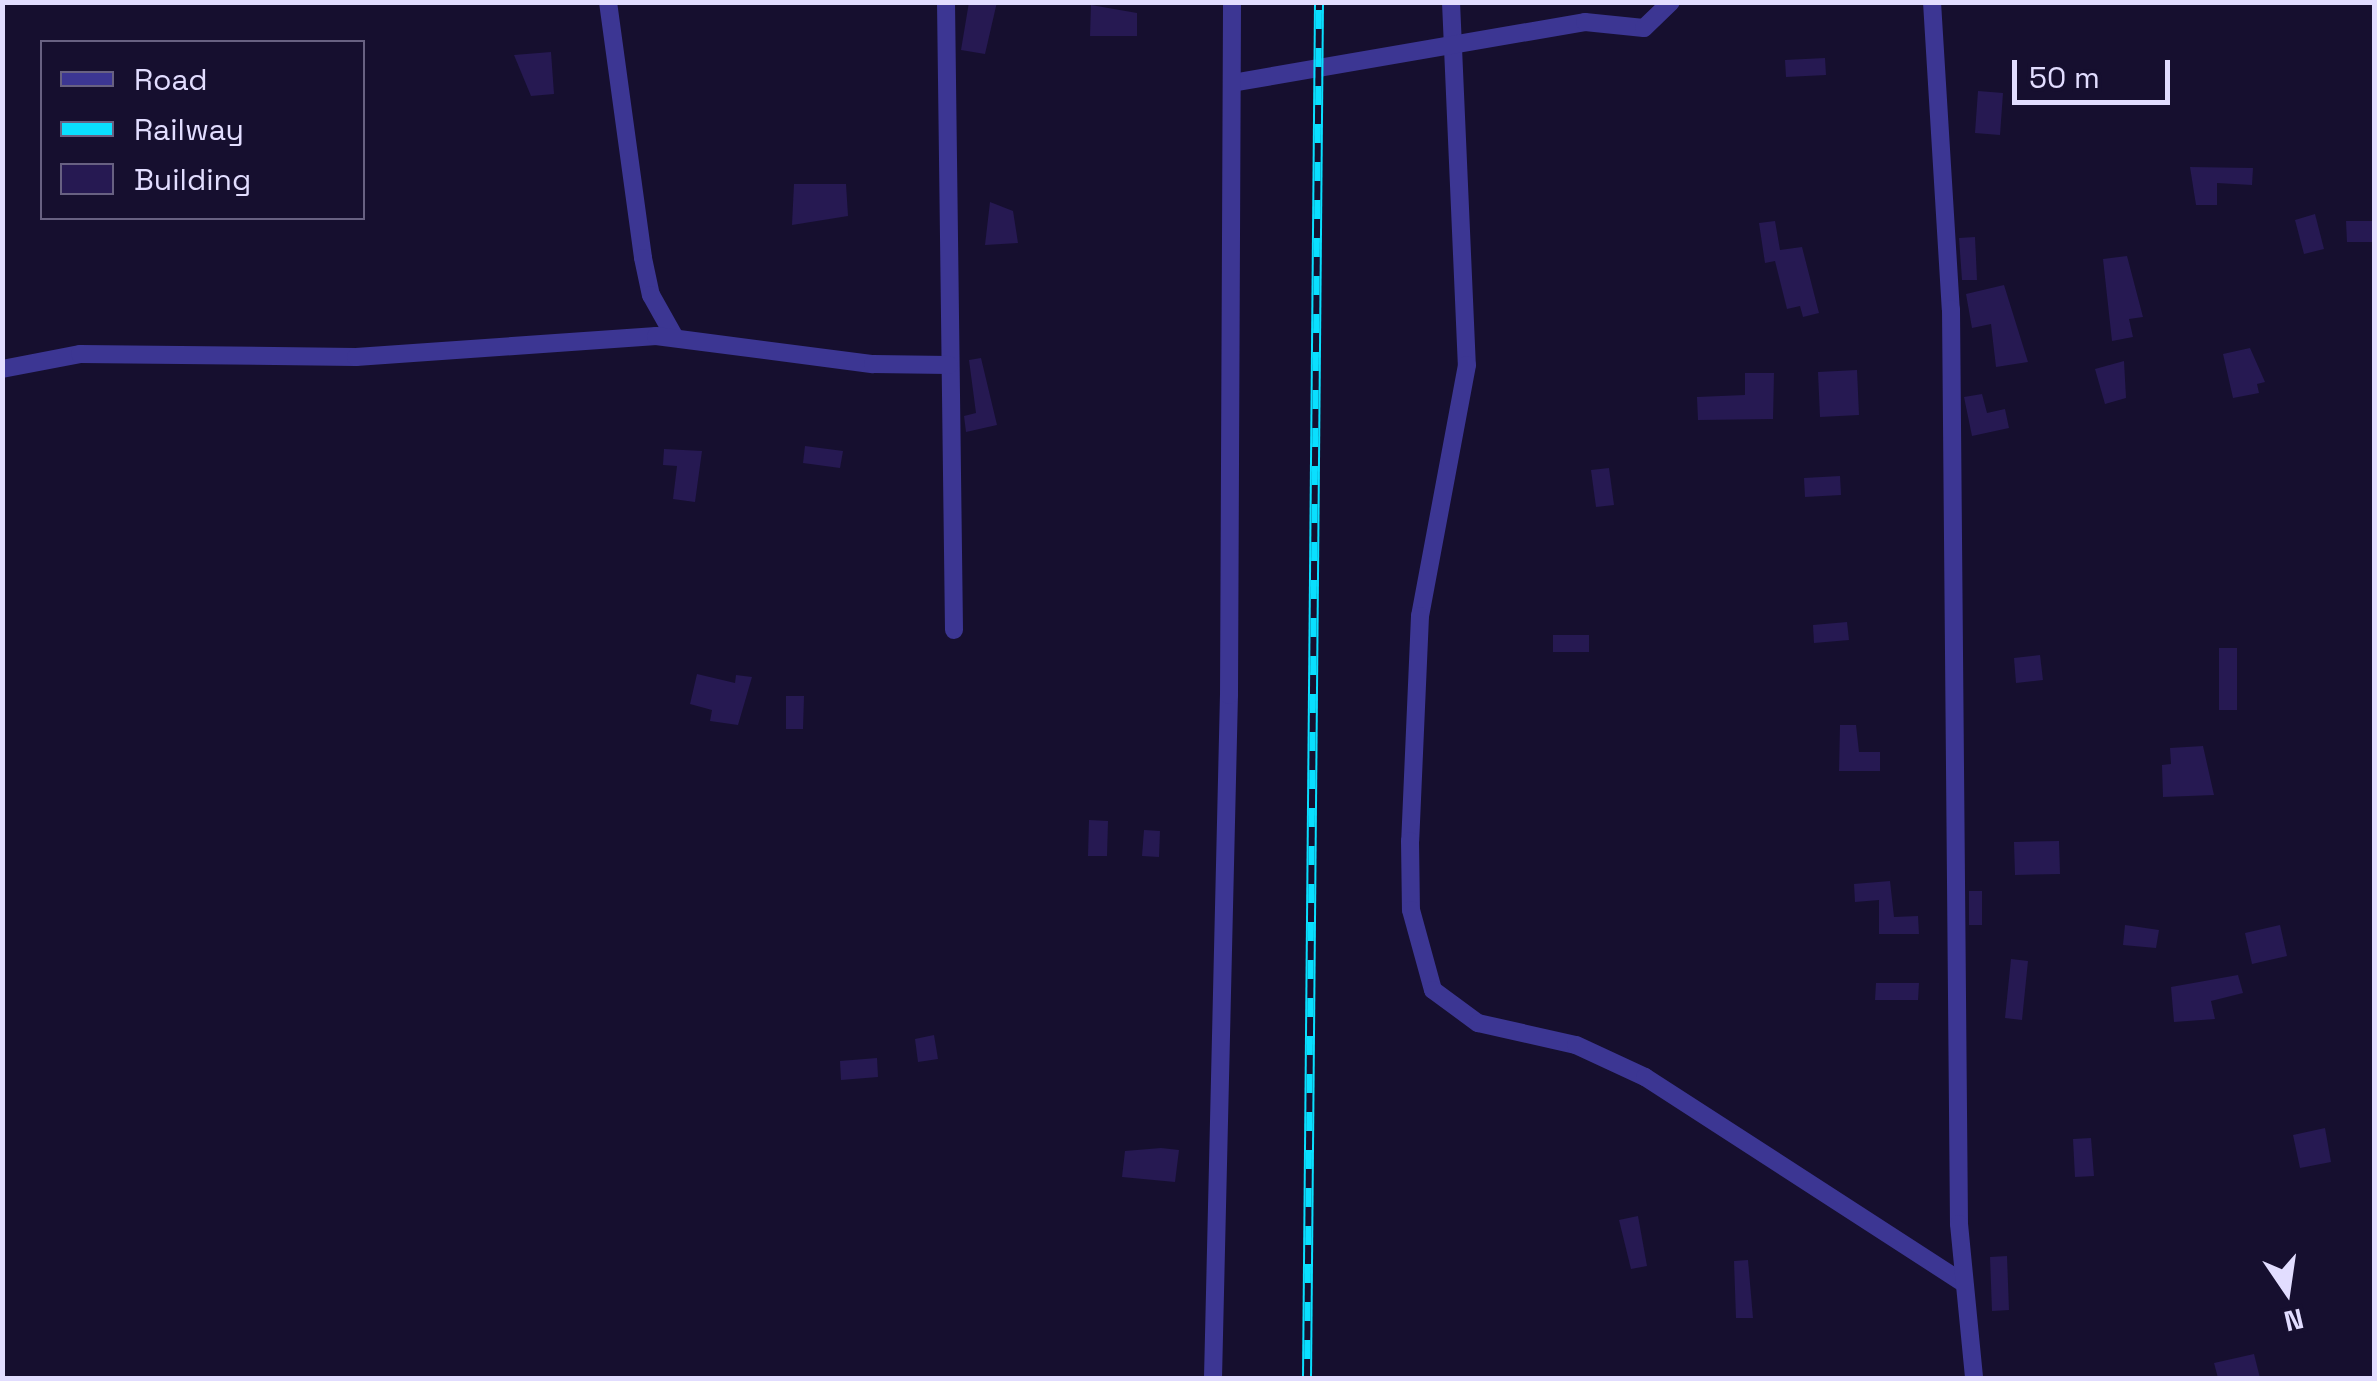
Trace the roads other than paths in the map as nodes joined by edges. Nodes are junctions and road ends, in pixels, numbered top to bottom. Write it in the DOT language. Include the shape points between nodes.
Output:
graph roads {
  1 [pos="608,2"];
  2 [pos="946,2"];
  3 [pos="1232,2"];
  4 [pos="1451,2"];
  5 [pos="1671,2"];
  6 [pos="1932,2"];
  7 [pos="1452,46"];
  8 [pos="1232,83"];
  9 [pos="674,336"];
  10 [pos="950,364"];
  11 [pos="2,368"];
  12 [pos="954,630"];
  13 [pos="1964,1284"];
  14 [pos="1213,1378"];
  15 [pos="1974,1378"];
  1 -- 9 [label="street" via="643,258 651,295"];
  2 -- 10 [label="street"];
  3 -- 8 [label="street"];
  4 -- 7 [label="street"];
  5 -- 7 [label="street" via="1644,28 1585,22"];
  6 -- 13 [label="street" via="1950,308"];
  7 -- 8 [label="street"];
  7 -- 13 [label="street" via="1467,365 1420,616 1410,840 1411,910 1433,990 1478,1023 1576,1045 1644,1078"];
  8 -- 14 [label="street"];
  9 -- 10 [label="street" via="872,364"];
  9 -- 11 [label="street" via="356,357 80,354"];
  10 -- 12 [label="street"];
  13 -- 15 [label="street"];
}
